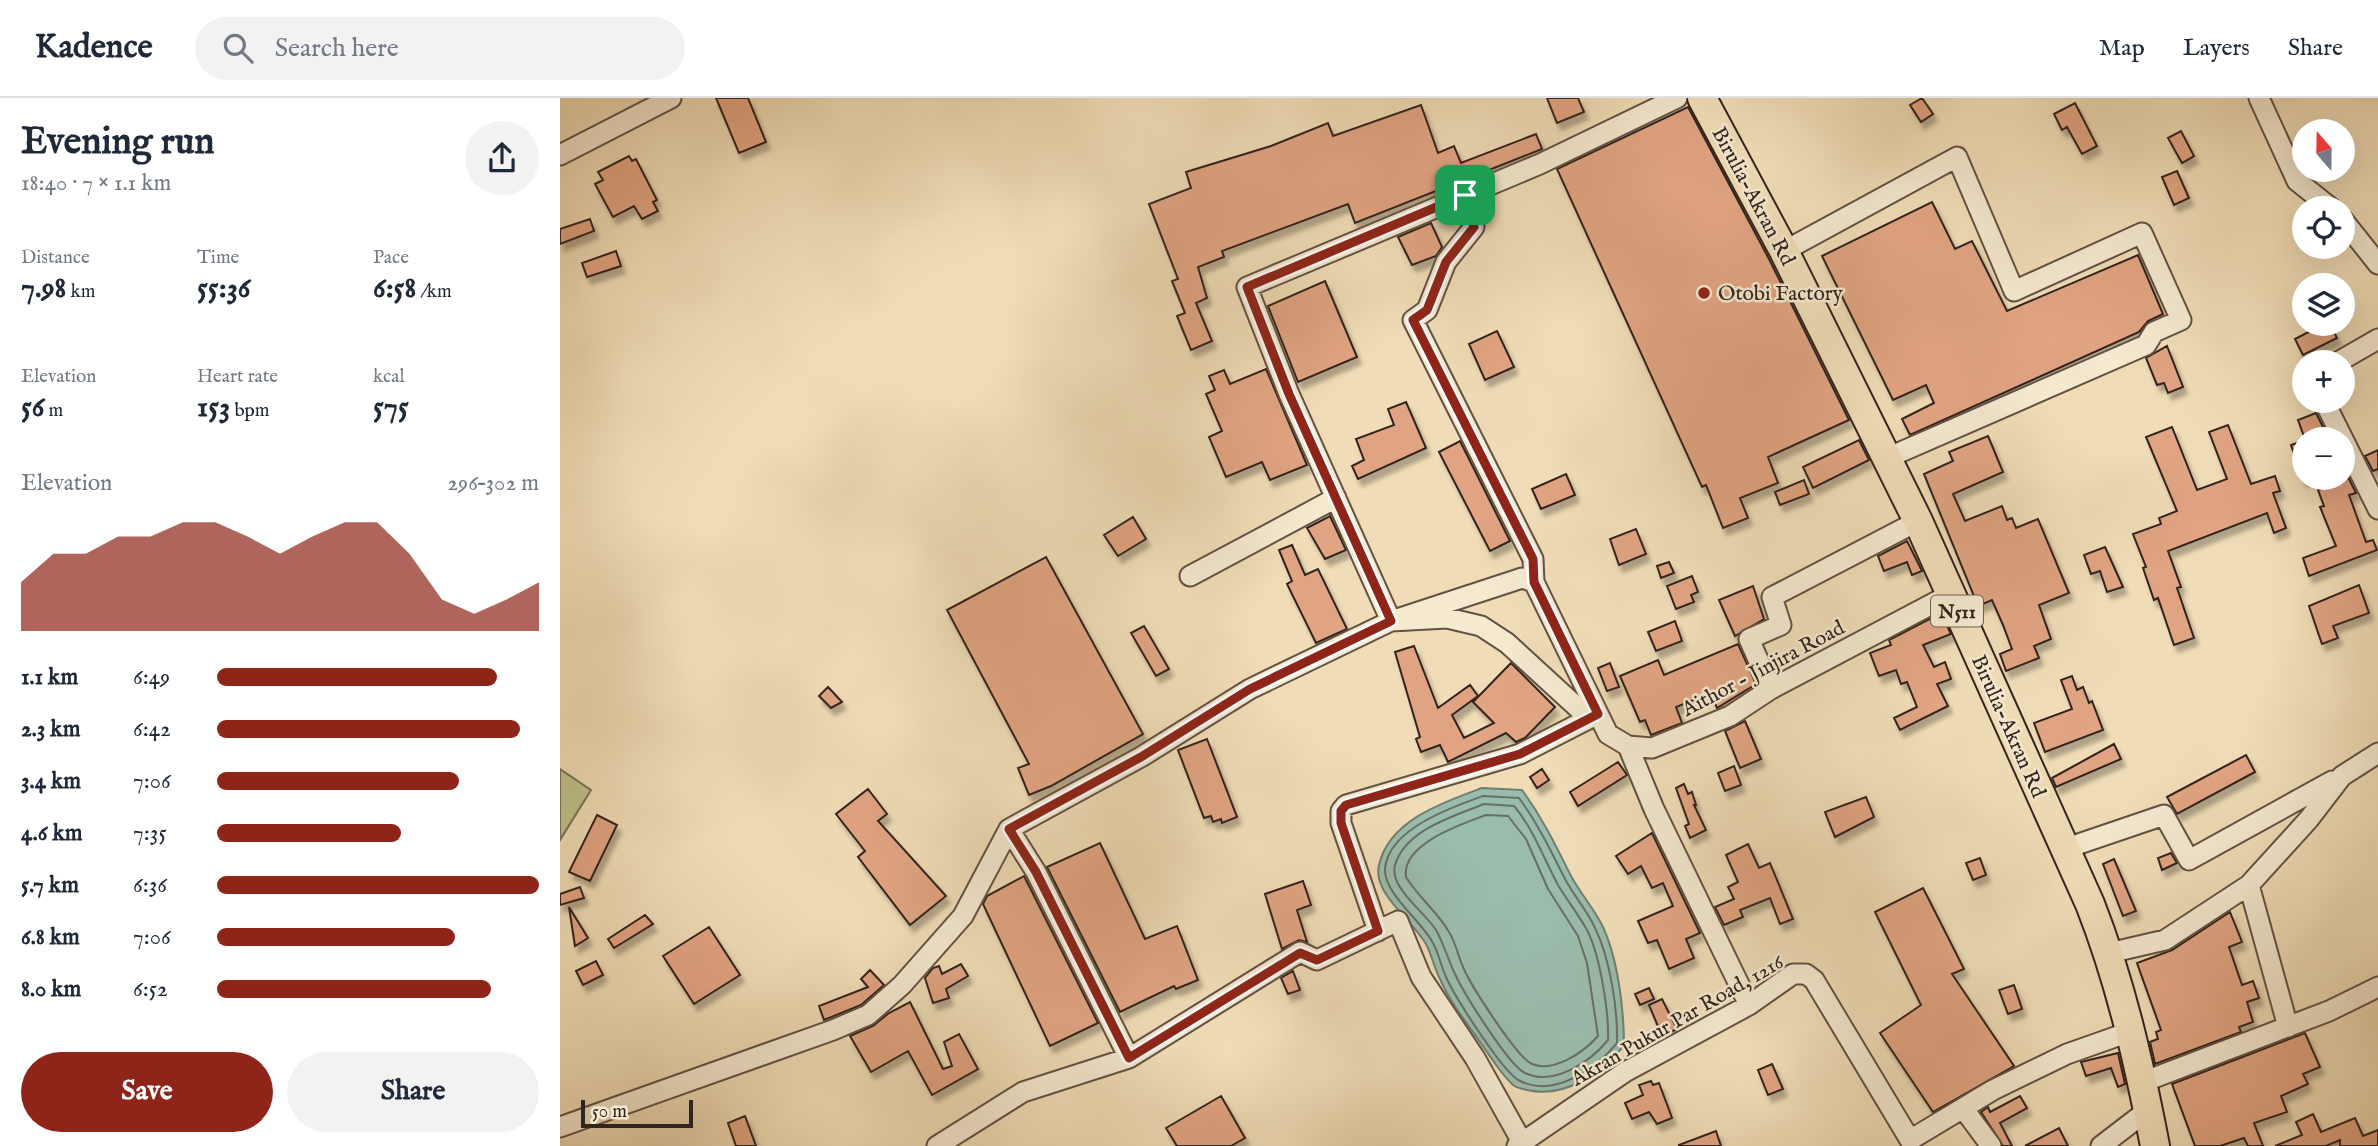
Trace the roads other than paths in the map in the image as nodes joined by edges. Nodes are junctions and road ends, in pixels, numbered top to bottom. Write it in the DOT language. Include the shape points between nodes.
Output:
graph roads {
  1 [pos="671,98"];
  2 [pos="1676,98"];
  3 [pos="1702,98"];
  4 [pos="2259,98"];
  5 [pos="560,155"];
  6 [pos="1465,195"];
  7 [pos="2316,196"];
  8 [pos="2355,235"];
  9 [pos="1784,251"];
  10 [pos="2378,264"];
  11 [pos="2378,340"];
  12 [pos="2355,353"];
  13 [pos="2330,413"];
  14 [pos="1887,458"];
  15 [pos="1336,498"];
  16 [pos="2378,509"];
  17 [pos="1918,521"];
  18 [pos="1191,576"];
  19 [pos="1534,582"];
  20 [pos="1949,595"];
  21 [pos="1391,621"];
  22 [pos="1772,690"];
  23 [pos="1598,714"];
  24 [pos="1628,746"];
  25 [pos="2378,753"];
  26 [pos="2342,776"];
  27 [pos="1009,829"];
  28 [pos="2064,849"];
  29 [pos="2249,885"];
  30 [pos="1378,931"];
  31 [pos="2109,953"];
  32 [pos="2378,987"];
  33 [pos="1749,1005"];
  34 [pos="2288,1027"];
  35 [pos="2132,1031"];
  36 [pos="1129,1058"];
  37 [pos="2143,1082"];
  38 [pos="1963,1108"];
  39 [pos="2148,1110"];
  40 [pos="560,1127"];
  41 [pos="1520,1144"];
  42 [pos="937,1146"];
  43 [pos="1991,1146"];
  44 [pos="2101,1146"];
  45 [pos="2155,1146"];
  1 -- 5 [label="street"];
  2 -- 6 [label="street"];
  3 -- 9 [label="highway, Birulia-Akran Rd / N511"];
  4 -- 7 [label="street" via="2297,181"];
  6 -- 15 [label="street" via="1247,287"];
  6 -- 19 [label="street" via="1474,227 1446,262 1427,310 1413,320 1533,559"];
  8 -- 10 [label="street"];
  9 -- 14 [label="highway, Birulia-Akran Rd / N511"];
  9 -- 14 [label="street" via="1957,157 2014,291 2142,233 2181,320 2154,332 2146,345"];
  11 -- 12 [label="street"];
  13 -- 16 [label="street"];
  14 -- 17 [label="highway, Birulia-Akran Rd / N511"];
  15 -- 18 [label="street"];
  15 -- 21 [label="street"];
  17 -- 20 [label="highway, Birulia-Akran Rd / N511"];
  17 -- 22 [label="street" via="1772,597 1781,625 1749,639"];
  19 -- 21 [label="street" via="1522,578"];
  19 -- 23 [label="street"];
  20 -- 22 [label="street, Aithor - Jinjira Road"];
  20 -- 28 [label="highway, Birulia-Akran Rd / N511"];
  21 -- 23 [label="street" via="1447,618 1480,626 1516,651 1579,709"];
  21 -- 27 [label="street" via="1250,689 1141,757"];
  22 -- 24 [label="street, Aithor - Jinjira Road" via="1730,716 1652,748"];
  23 -- 24 [label="street" via="1608,734"];
  23 -- 30 [label="street" via="1520,754 1346,805 1341,823"];
  24 -- 33 [label="street"];
  25 -- 26 [label="street"];
  26 -- 28 [label="street" via="2189,860 2164,815"];
  26 -- 29 [label="street"];
  27 -- 36 [label="street" via="1036,872"];
  27 -- 40 [label="street" via="963,916 902,985 868,1015"];
  28 -- 31 [label="highway, Birulia-Akran Rd / N511"];
  29 -- 31 [label="street" via="2165,940"];
  29 -- 34 [label="street"];
  30 -- 36 [label="street" via="1317,960 1300,953"];
  30 -- 41 [label="street" via="1398,921 1401,925 1421,977 1475,1058"];
  31 -- 35 [label="highway, Birulia-Akran Rd / N511"];
  32 -- 34 [label="street"];
  33 -- 38 [label="street, Akran Pukur Par Road, 1216" via="1793,974 1806,974 1814,980 1905,1136 1910,1140 1917,1137"];
  33 -- 41 [label="street, Akran Pukur Par Road, 1216" via="1625,1072"];
  34 -- 37 [label="street"];
  35 -- 37 [label="highway, Birulia-Akran Rd / N511"];
  35 -- 38 [label="street, Akran Pukur Par Road, 1216" via="2067,1054"];
  36 -- 42 [label="street" via="1023,1092"];
  37 -- 39 [label="highway, Birulia-Akran Rd / N511"];
  38 -- 43 [label="street"];
  39 -- 44 [label="street"];
  39 -- 45 [label="highway, Birulia-Akran Rd / N511"];
}
